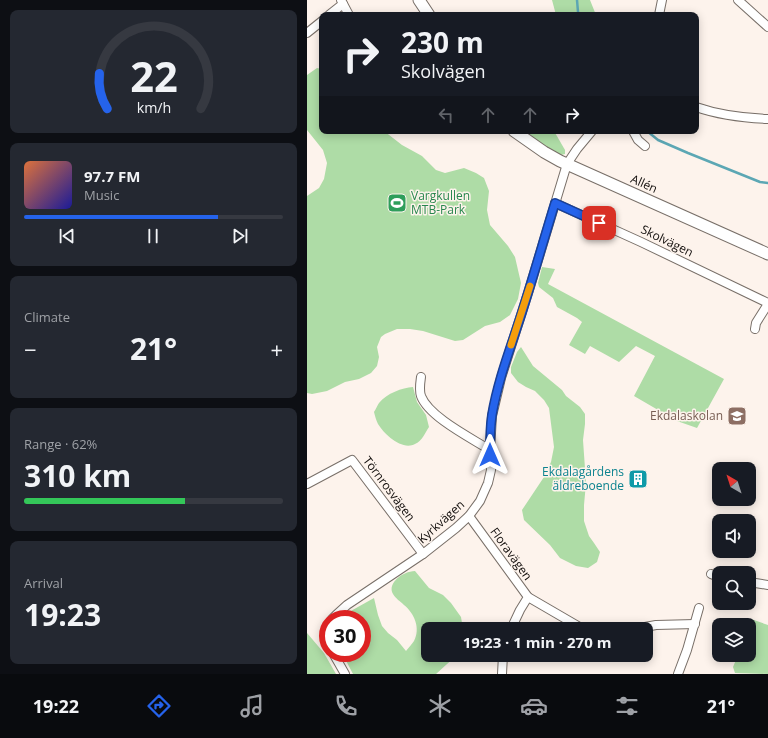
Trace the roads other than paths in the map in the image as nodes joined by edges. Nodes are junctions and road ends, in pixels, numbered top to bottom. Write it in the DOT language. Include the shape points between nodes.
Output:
graph roads {
  1 [pos="419,0"];
  2 [pos="662,0"];
  3 [pos="738,0"];
  4 [pos="342,2"];
  5 [pos="332,12"];
  6 [pos="347,12"];
  7 [pos="427,12"];
  8 [pos="660,12"];
  9 [pos="319,23"];
  10 [pos="768,27"];
  11 [pos="307,33"];
  12 [pos="699,108"];
  13 [pos="768,119"];
  14 [pos="518,134"];
  15 [pos="590,134"];
  16 [pos="635,134"];
  17 [pos="645,146"];
  18 [pos="567,164"];
  19 [pos="555,203"];
  20 [pos="768,254"];
  21 [pos="768,303"];
  22 [pos="755,329"];
  23 [pos="421,377"];
  24 [pos="490,450"];
  25 [pos="307,484"];
  26 [pos="469,516"];
  27 [pos="423,554"];
  28 [pos="756,583"];
  29 [pos="768,584"];
  30 [pos="528,596"];
  31 [pos="699,608"];
  32 [pos="342,610"];
  33 [pos="514,622"];
  34 [pos="571,622"];
  35 [pos="695,624"];
  36 [pos="653,626"];
  37 [pos="338,662"];
  38 [pos="502,662"];
  39 [pos="345,674"];
  40 [pos="502,674"];
  41 [pos="678,674"];
  1 -- 7 [label="street"];
  2 -- 8 [label="street"];
  3 -- 10 [label="street"];
  4 -- 5 [label="street"];
  4 -- 6 [label="street"];
  9 -- 11 [label="street"];
  12 -- 13 [label="street" via="735,116"];
  14 -- 18 [label="street, Allén"];
  15 -- 18 [label="street, Kyrkvägen"];
  16 -- 17 [label="street"];
  18 -- 19 [label="street, Kyrkvägen"];
  18 -- 20 [label="street, Allén"];
  19 -- 21 [label="street, Skolvägen"];
  19 -- 24 [label="street, Kyrkvägen" via="501,378 492,416"];
  21 -- 22 [label="street, Skolvägen"];
  23 -- 24 [label="street" via="421,396 426,405 436,415"];
  24 -- 26 [label="street, Kyrkvägen" via="491,470 488,483 480,501"];
  25 -- 27 [label="street, Törnrosvägen" via="352,460"];
  26 -- 27 [label="street, Kyrkvägen"];
  26 -- 30 [label="street, Floravägen"];
  27 -- 32 [label="street, Kyrkvägen"];
  28 -- 29 [label="street"];
  30 -- 33 [label="street, Floravägen"];
  30 -- 34 [label="street"];
  31 -- 35 [label="street"];
  35 -- 36 [label="street"];
  35 -- 41 [label="street"];
  37 -- 39 [label="street"];
  38 -- 40 [label="street"];
}
